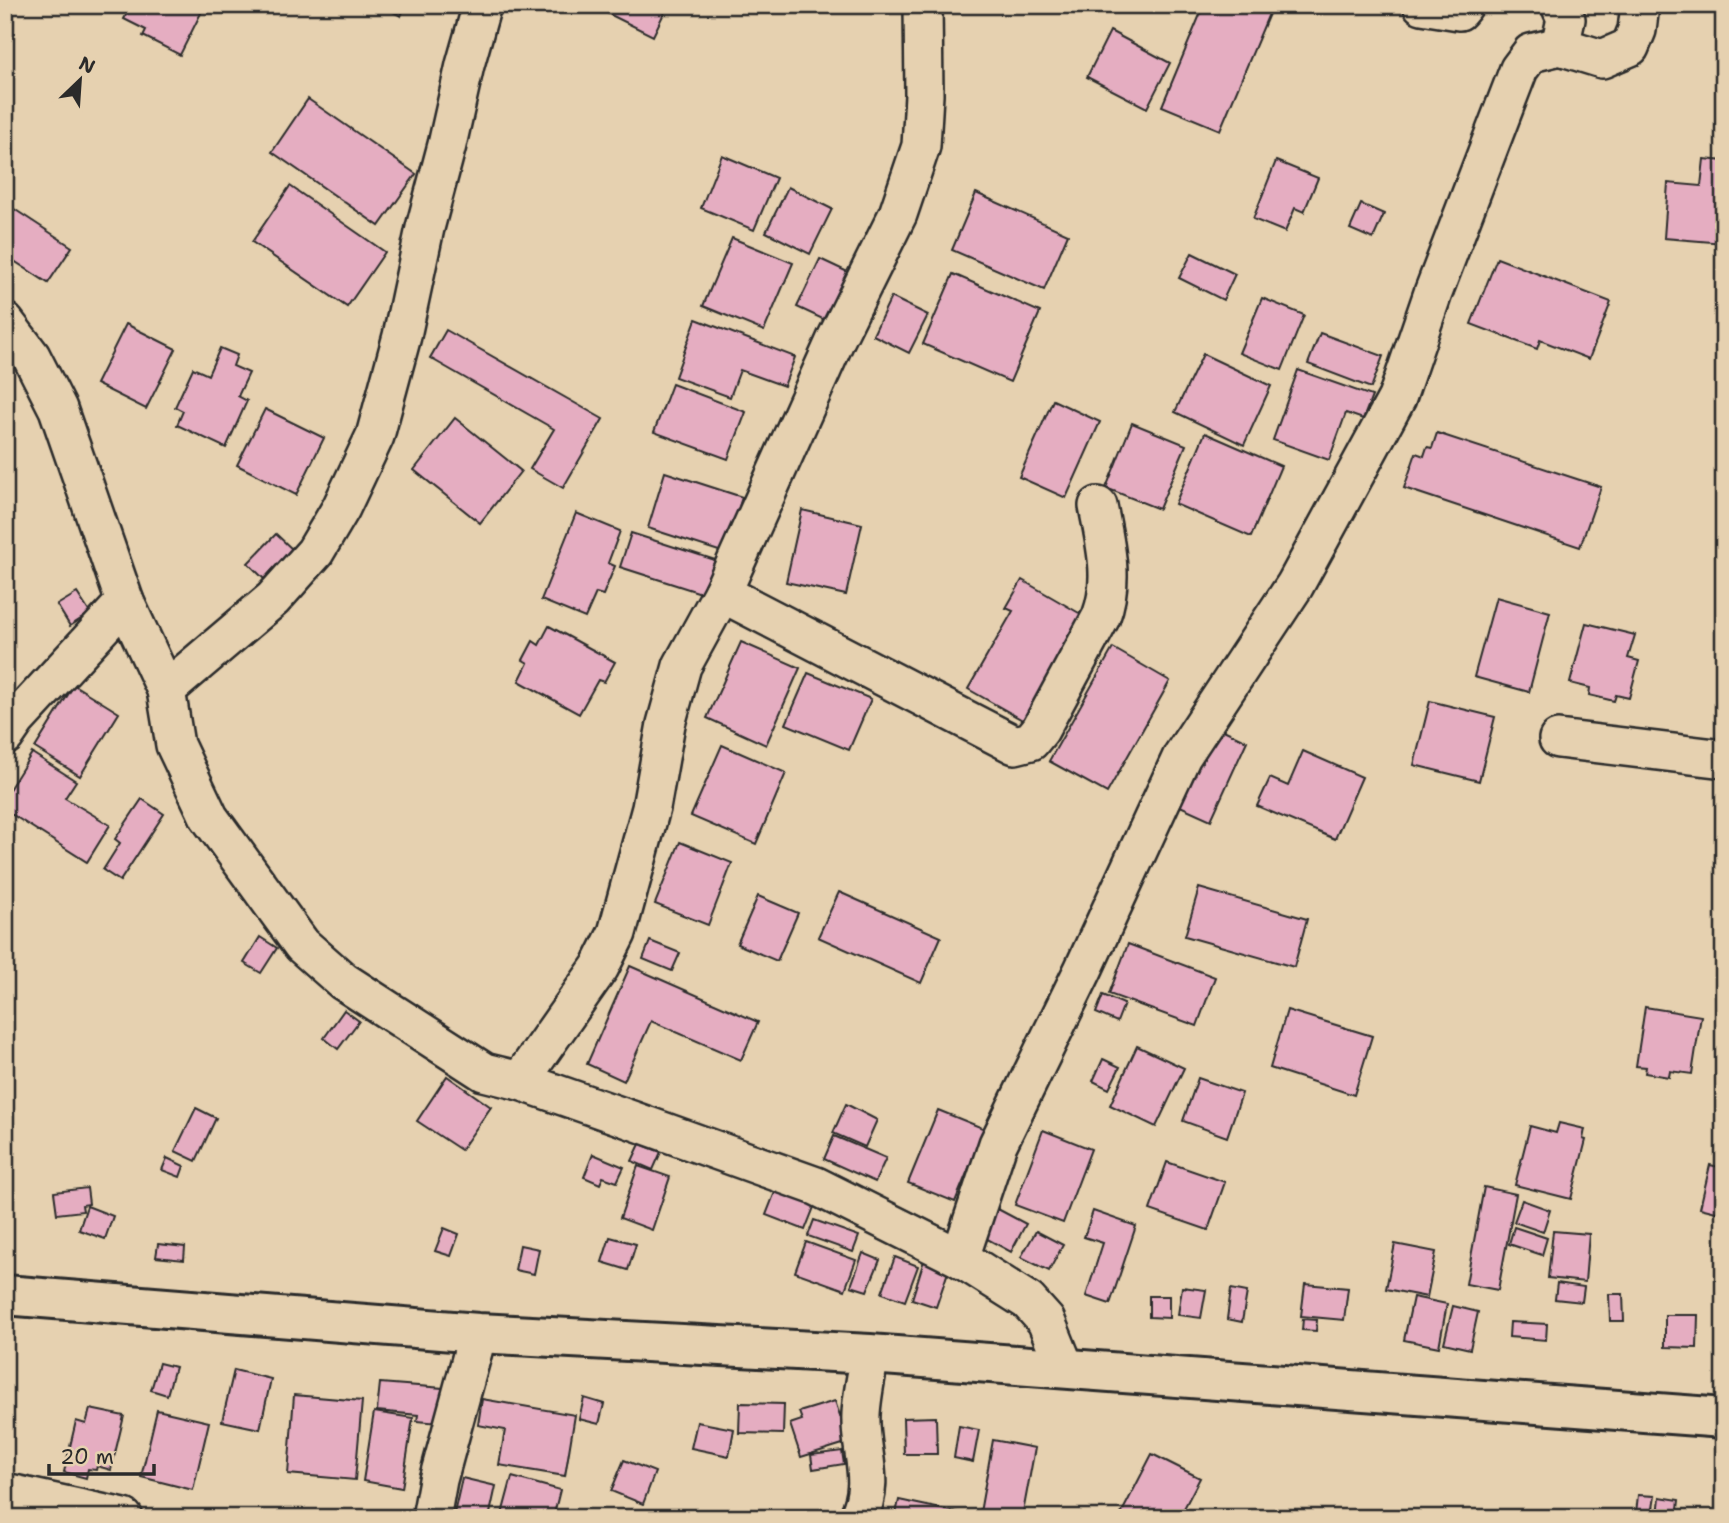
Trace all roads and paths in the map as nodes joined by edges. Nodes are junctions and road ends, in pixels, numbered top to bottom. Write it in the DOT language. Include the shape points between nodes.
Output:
graph roads {
  1 [pos="482,5"];
  2 [pos="923,5"];
  3 [pos="1422,5"];
  4 [pos="1464,5"];
  5 [pos="1560,5"];
  6 [pos="1640,5"];
  7 [pos="1560,46"];
  8 [pos="5,322"];
  9 [pos="1098,506"];
  10 [pos="722,593"];
  11 [pos="125,603"];
  12 [pos="166,690"];
  13 [pos="5,736"];
  14 [pos="1558,739"];
  15 [pos="1724,759"];
  16 [pos="520,1082"];
  17 [pos="960,1258"];
  18 [pos="5,1294"];
  19 [pos="478,1334"];
  20 [pos="870,1353"];
  21 [pos="1065,1368"];
  22 [pos="1724,1418"];
  23 [pos="5,1492"];
  24 [pos="124,1518"];
  25 [pos="431,1518"];
  26 [pos="858,1518"];
  1 -- 12 [label="street" via="375,436 315,552 274,599"];
  2 -- 10 [label="street" via="921,146 898,214 836,339"];
  3 -- 4 [label="street" via="1459,12"];
  5 -- 7 [label="street" via="1566,19"];
  6 -- 7 [label="street" via="1630,47 1602,59"];
  7 -- 17 [label="street" via="1531,53 1520,69 1397,398 1295,585 1182,756 998,1144"];
  8 -- 11 [label="street" via="31,356 58,409"];
  9 -- 10 [label="street" via="1108,563 1108,598 1040,730 1031,741 1015,745"];
  10 -- 16 [label="street" via="682,666 617,933 600,967"];
  11 -- 12 [label="street"];
  11 -- 13 [label="street"];
  12 -- 16 [label="street" via="175,745 209,817 302,946 343,981 430,1039 484,1072"];
  14 -- 15 [label="street"];
  16 -- 17 [label="street" via="816,1186"];
  17 -- 21 [label="street" via="1028,1301 1046,1321"];
  18 -- 19 [label="main road"];
  19 -- 20 [label="main road"];
  19 -- 25 [label="street"];
  20 -- 21 [label="main road"];
  20 -- 26 [label="street" via="861,1415 868,1483"];
  21 -- 22 [label="main road"];
  23 -- 24 [label="street"];
}
